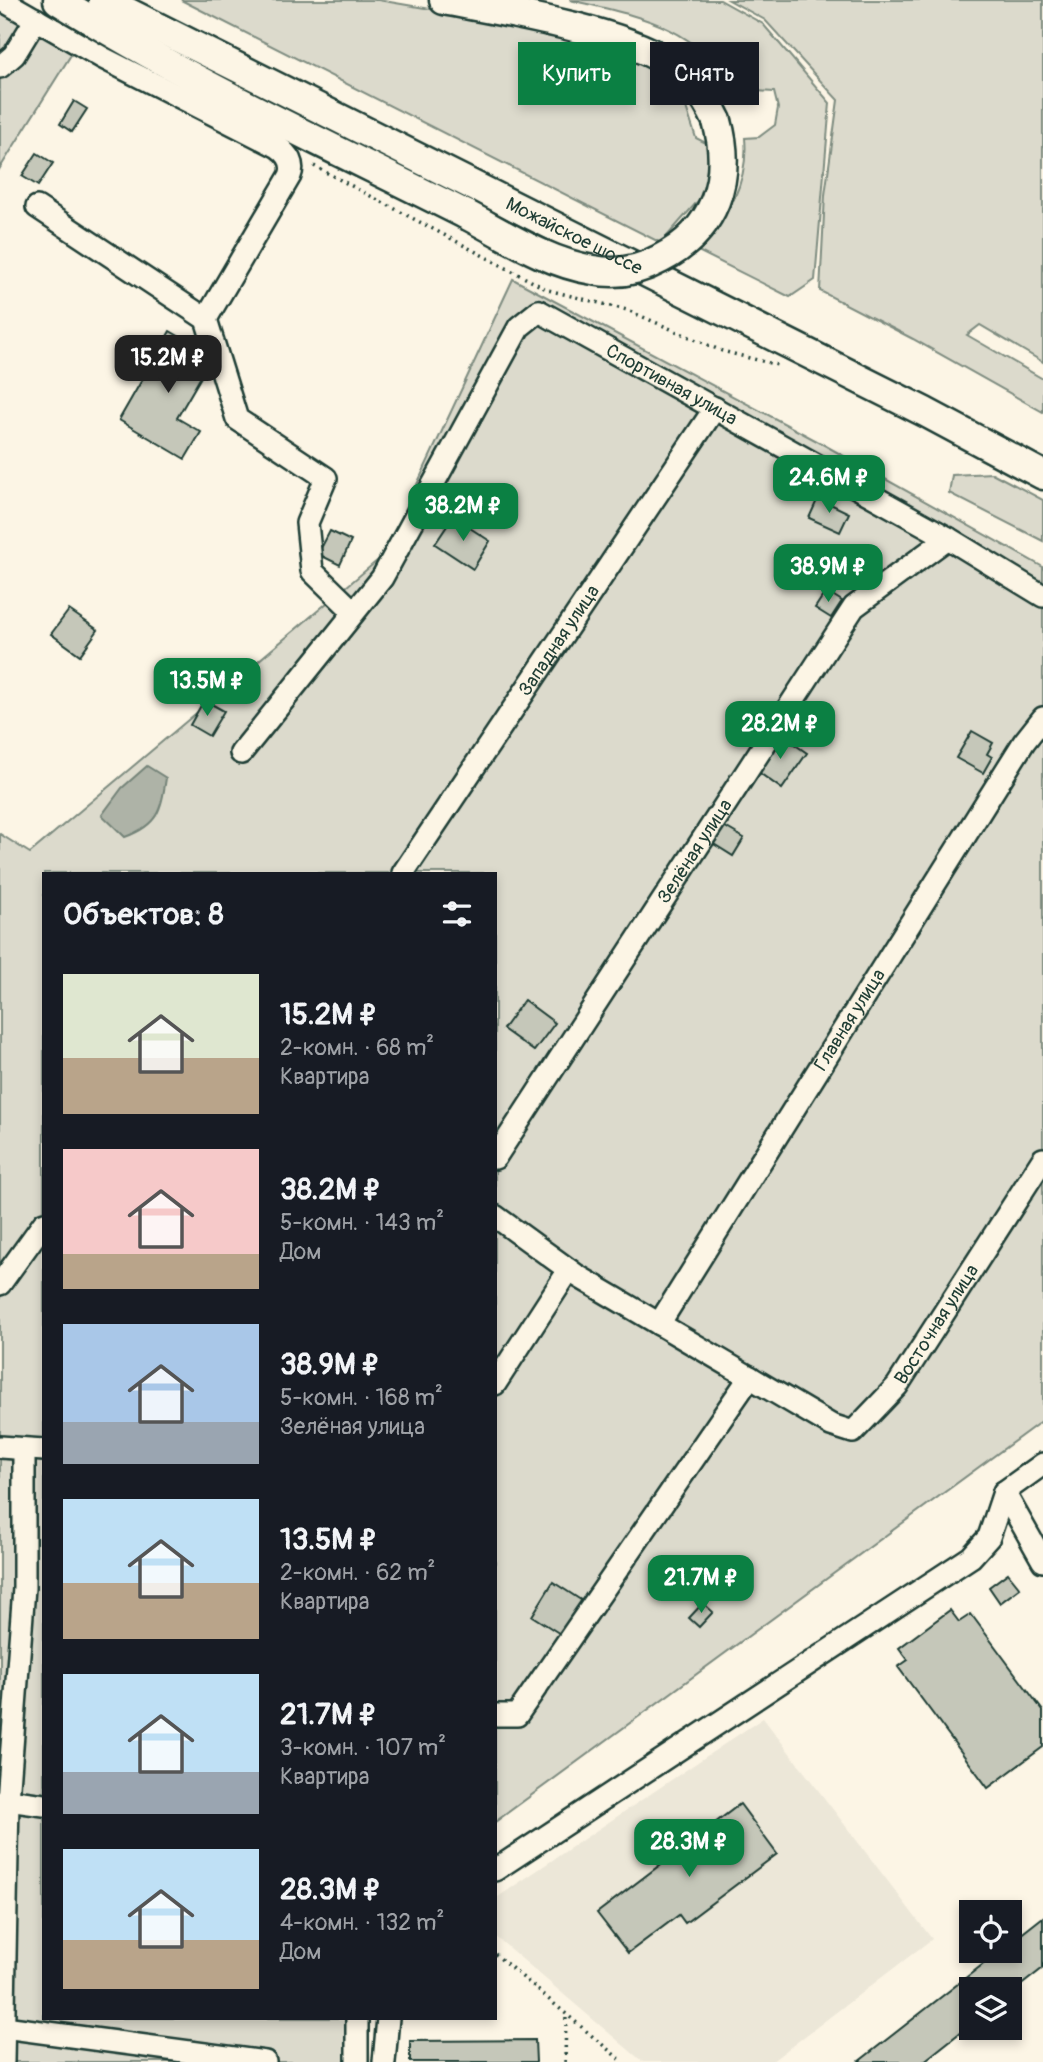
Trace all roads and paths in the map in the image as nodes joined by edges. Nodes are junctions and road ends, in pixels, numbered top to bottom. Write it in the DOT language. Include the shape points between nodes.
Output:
graph roads {
  1 [pos="2,0"];
  2 [pos="58,0"];
  3 [pos="103,0"];
  4 [pos="146,0"];
  5 [pos="444,0"];
  6 [pos="36,19"];
  7 [pos="0,67"];
  8 [pos="289,157"];
  9 [pos="37,207"];
  10 [pos="206,319"];
  11 [pos="783,366"];
  12 [pos="715,408"];
  13 [pos="1043,453"];
  14 [pos="1043,475"];
  15 [pos="948,538"];
  16 [pos="1043,596"];
  17 [pos="354,612"];
  18 [pos="1043,718"];
  19 [pos="241,753"];
  20 [pos="404,872"];
  21 [pos="497,1155"];
  22 [pos="1043,1159"];
  23 [pos="497,1217"];
  24 [pos="42,1226"];
  25 [pos="569,1270"];
  26 [pos="0,1284"];
  27 [pos="659,1324"];
  28 [pos="750,1377"];
  29 [pos="497,1381"];
  30 [pos="0,1447"];
  31 [pos="34,1450"];
  32 [pos="1043,1464"];
  33 [pos="1004,1492"];
  34 [pos="1043,1561"];
  35 [pos="34,1589"];
  36 [pos="497,1715"];
  37 [pos="9,1800"];
  38 [pos="42,1805"];
  39 [pos="497,1869"];
  40 [pos="497,1956"];
  41 [pos="566,2014"];
  42 [pos="357,2020"];
  43 [pos="388,2020"];
  44 [pos="4,2027"];
  45 [pos="3,2062"];
  46 [pos="265,2062"];
  47 [pos="357,2062"];
  48 [pos="384,2062"];
  49 [pos="565,2062"];
  50 [pos="623,2062"];
  1 -- 6 [label="street"];
  2 -- 5 [label="main road, bridge" via="122,39 565,264 622,272 646,267 687,244 715,206 724,159 717,121 696,85 643,50 598,35"];
  3 -- 14 [label="main road, Можайское шоссе"];
  4 -- 13 [label="main road, Можайское шоссе"];
  6 -- 7 [label="street" via="15,55"];
  6 -- 8 [label="street" via="278,147"];
  8 -- 10 [label="street" via="290,176"];
  8 -- 11 [label="path" via="301,159 548,290 627,310 722,351"];
  9 -- 10 [label="street"];
  10 -- 17 [label="street" via="237,419 326,478 307,523 312,570"];
  12 -- 15 [label="street, Спортивная улица"];
  12 -- 17 [label="street, Спортивная улица" via="539,311 519,327 382,578"];
  12 -- 20 [label="street, Западная улица"];
  15 -- 16 [label="street, Спортивная улица"];
  15 -- 21 [label="street, Зелёная улица" via="854,607"];
  17 -- 19 [label="street"];
  18 -- 27 [label="street, Главная улица"];
  22 -- 28 [label="street, Восточная улица" via="897,1386 853,1432 831,1426"];
  23 -- 25 [label="street"];
  24 -- 26 [label="street"];
  25 -- 27 [label="street"];
  25 -- 29 [label="street"];
  27 -- 28 [label="street"];
  28 -- 36 [label="street" via="517,1715"];
  30 -- 31 [label="street"];
  31 -- 35 [label="street"];
  32 -- 33 [label="street"];
  33 -- 34 [label="street"];
  33 -- 39 [label="street" via="989,1537 971,1557"];
  35 -- 37 [label="street"];
  37 -- 38 [label="street"];
  37 -- 44 [label="street"];
  40 -- 41 [label="path"];
  41 -- 49 [label="path"];
  41 -- 50 [label="path"];
  42 -- 47 [label="street"];
  43 -- 48 [label="street"];
  44 -- 45 [label="street"];
  44 -- 46 [label="street"];
}
